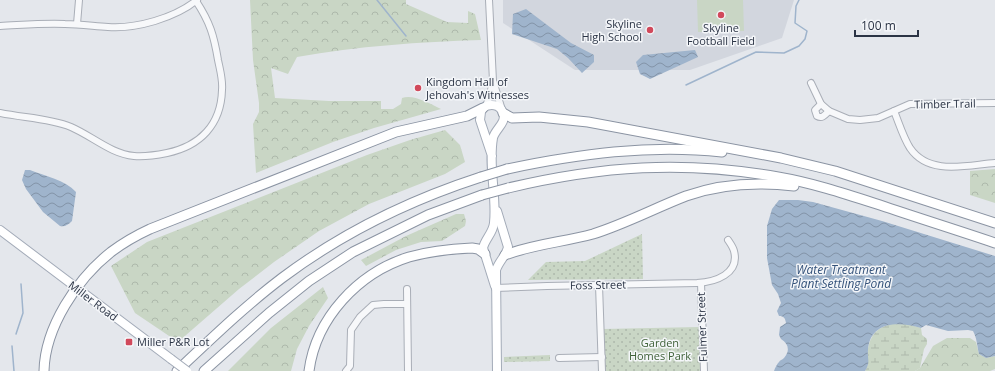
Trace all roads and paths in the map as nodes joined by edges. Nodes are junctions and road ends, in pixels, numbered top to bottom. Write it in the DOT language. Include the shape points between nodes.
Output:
graph roads {
  1 [pos="79,0"];
  2 [pos="489,0"];
  3 [pos="197,1"];
  4 [pos="77,24"];
  5 [pos="0,26"];
  6 [pos="493,81"];
  7 [pos="811,83"];
  8 [pos="995,103"];
  9 [pos="821,104"];
  10 [pos="484,108"];
  11 [pos="829,111"];
  12 [pos="894,111"];
  13 [pos="0,113"];
  14 [pos="503,113"];
  15 [pos="481,124"];
  16 [pos="499,127"];
  17 [pos="492,156"];
  18 [pos="782,158"];
  19 [pos="995,163"];
  20 [pos="848,195"];
  21 [pos="494,203"];
  22 [pos="995,224"];
  23 [pos="0,230"];
  24 [pos="488,239"];
  25 [pos="505,240"];
  26 [pos="728,240"];
  27 [pos="995,243"];
  28 [pos="486,255"];
  29 [pos="504,256"];
  30 [pos="701,283"];
  31 [pos="599,285"];
  32 [pos="495,287"];
  33 [pos="77,288"];
  34 [pos="407,290"];
  35 [pos="407,304"];
  36 [pos="602,357"];
  37 [pos="558,358"];
  38 [pos="44,371"];
  39 [pos="177,371"];
  40 [pos="187,371"];
  41 [pos="204,371"];
  42 [pos="309,371"];
  43 [pos="346,371"];
  44 [pos="408,371"];
  45 [pos="497,371"];
  46 [pos="602,371"];
  47 [pos="704,371"];
  1 -- 4 [label="street"];
  2 -- 6 [label="street"];
  3 -- 4 [label="street" via="179,12 132,26"];
  3 -- 13 [label="street" via="214,37 222,89 217,117 210,128 187,148 157,155 134,156 119,153 71,127 44,119"];
  4 -- 5 [label="street"];
  6 -- 10 [label="street"];
  6 -- 14 [label="street"];
  7 -- 9 [label="street, Timber Trail"];
  8 -- 12 [label="street, Timber Trail" via="910,104"];
  9 -- 11 [label="street, Timber Trail"];
  9 -- 11 [label="street, Timber Trail" via="815,110 816,116 823,117"];
  10 -- 14 [label="main road" via="495,105"];
  10 -- 15 [label="main road" via="480,116"];
  10 -- 33 [label="highway" via="467,116 396,132 150,228 111,252 93,268"];
  11 -- 12 [label="street, Timber Trail" via="848,119 860,120 878,118"];
  12 -- 19 [label="street" via="910,148 922,160 945,167"];
  14 -- 16 [label="main road" via="503,121"];
  14 -- 18 [label="highway" via="512,118 546,117 588,122"];
  15 -- 16 [label="main road" via="492,129"];
  15 -- 17 [label="main road"];
  16 -- 17 [label="main road" via="493,137"];
  17 -- 21 [label="main road"];
  18 -- 22 [label="highway" via="835,171"];
  18 -- 39 [label="highway, bridge" via="719,151 640,150 584,154 507,169 437,192 348,235 314,255 250,304"];
  20 -- 27 [label="highway"];
  20 -- 29 [label="highway" via="777,184 717,188 688,196 594,234 522,249"];
  20 -- 41 [label="highway, bridge" via="778,177 675,166 591,171 482,195 415,221 347,256 309,280"];
  21 -- 24 [label="main road" via="494,224"];
  21 -- 25 [label="main road"];
  23 -- 33 [label="main road, Miller Road"];
  24 -- 25 [label="main road" via="491,236 498,236"];
  24 -- 28 [label="main road" via="483,248"];
  25 -- 29 [label="main road" via="508,248"];
  26 -- 30 [label="street, Foss Street" via="734,250 733,265 724,276"];
  28 -- 29 [label="main road" via="492,259"];
  28 -- 32 [label="main road"];
  28 -- 42 [label="highway" via="472,248 434,251 399,261 374,273 358,284 339,304 320,330"];
  29 -- 32 [label="main road" via="496,270"];
  30 -- 31 [label="street, Foss Street"];
  30 -- 47 [label="street, Fulmer Street"];
  31 -- 32 [label="street, Foss Street"];
  31 -- 36 [label="street"];
  32 -- 45 [label="main road"];
  33 -- 38 [label="highway" via="56,319 46,347"];
  33 -- 40 [label="main road, Miller Road, bridge"];
  34 -- 35 [label="street"];
  35 -- 43 [label="street" via="373,305 360,317 351,330 350,366"];
  35 -- 44 [label="street"];
  36 -- 37 [label="street"];
  36 -- 46 [label="street"];
}
